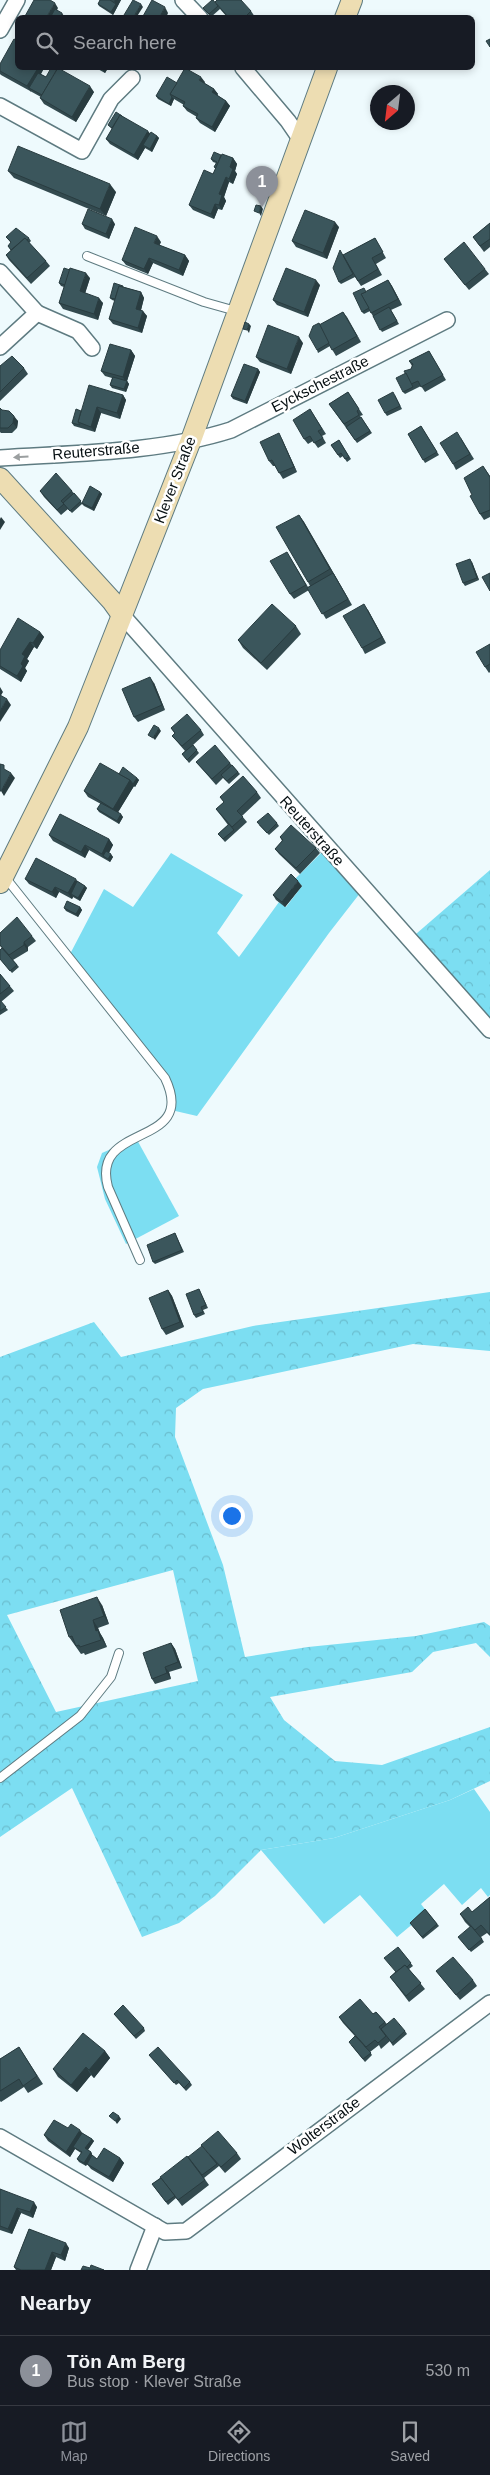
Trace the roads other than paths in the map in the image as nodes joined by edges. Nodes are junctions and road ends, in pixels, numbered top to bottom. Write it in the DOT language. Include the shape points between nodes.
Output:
graph roads {
  1 [pos="17,0"];
  2 [pos="183,0"];
  3 [pos="352,0"];
  4 [pos="197,15"];
  5 [pos="346,15"];
  6 [pos="0,30"];
  7 [pos="245,70"];
  8 [pos="326,70"];
  9 [pos="132,78"];
  10 [pos="0,106"];
  11 [pos="301,140"];
  12 [pos="87,256"];
  13 [pos="0,272"];
  14 [pos="238,312"];
  15 [pos="37,313"];
  16 [pos="446,320"];
  17 [pos="0,347"];
  18 [pos="92,348"];
  19 [pos="191,440"];
  20 [pos="0,458"];
  21 [pos="0,478"];
  22 [pos="122,615"];
  23 [pos="2,879"];
  24 [pos="490,1030"];
  25 [pos="140,1260"];
  26 [pos="119,1653"];
  27 [pos="0,1778"];
  28 [pos="490,2003"];
  29 [pos="0,2136"];
  30 [pos="155,2226"];
  31 [pos="138,2270"];
  1 -- 6 [label="street"];
  2 -- 4 [label="street"];
  3 -- 5 [label="street"];
  7 -- 11 [label="street"];
  8 -- 11 [label="street, Klever Straße"];
  9 -- 10 [label="street" via="111,98 82,151"];
  11 -- 14 [label="street, Klever Straße"];
  12 -- 14 [label="lane"];
  13 -- 15 [label="street"];
  14 -- 19 [label="street, Klever Straße"];
  15 -- 17 [label="street"];
  15 -- 18 [label="street" via="78,331"];
  16 -- 19 [label="street, Eyckschestraße" via="231,430"];
  19 -- 20 [label="street, Reuterstraße, one-way"];
  19 -- 22 [label="street, Klever Straße"];
  21 -- 22 [label="street" via="112,600"];
  22 -- 23 [label="street, Klever Straße" via="78,727"];
  22 -- 24 [label="street, Reuterstraße"];
  23 -- 25 [label="lane" via="95,988 170,1089 173,1100 164,1121 117,1148 106,1164 108,1187"];
  26 -- 27 [label="lane" via="111,1677 80,1716"];
  28 -- 30 [label="street, Wolterstraße" via="186,2230 166,2232"];
  29 -- 30 [label="street, Wolterstraße"];
  30 -- 31 [label="street"];
}
